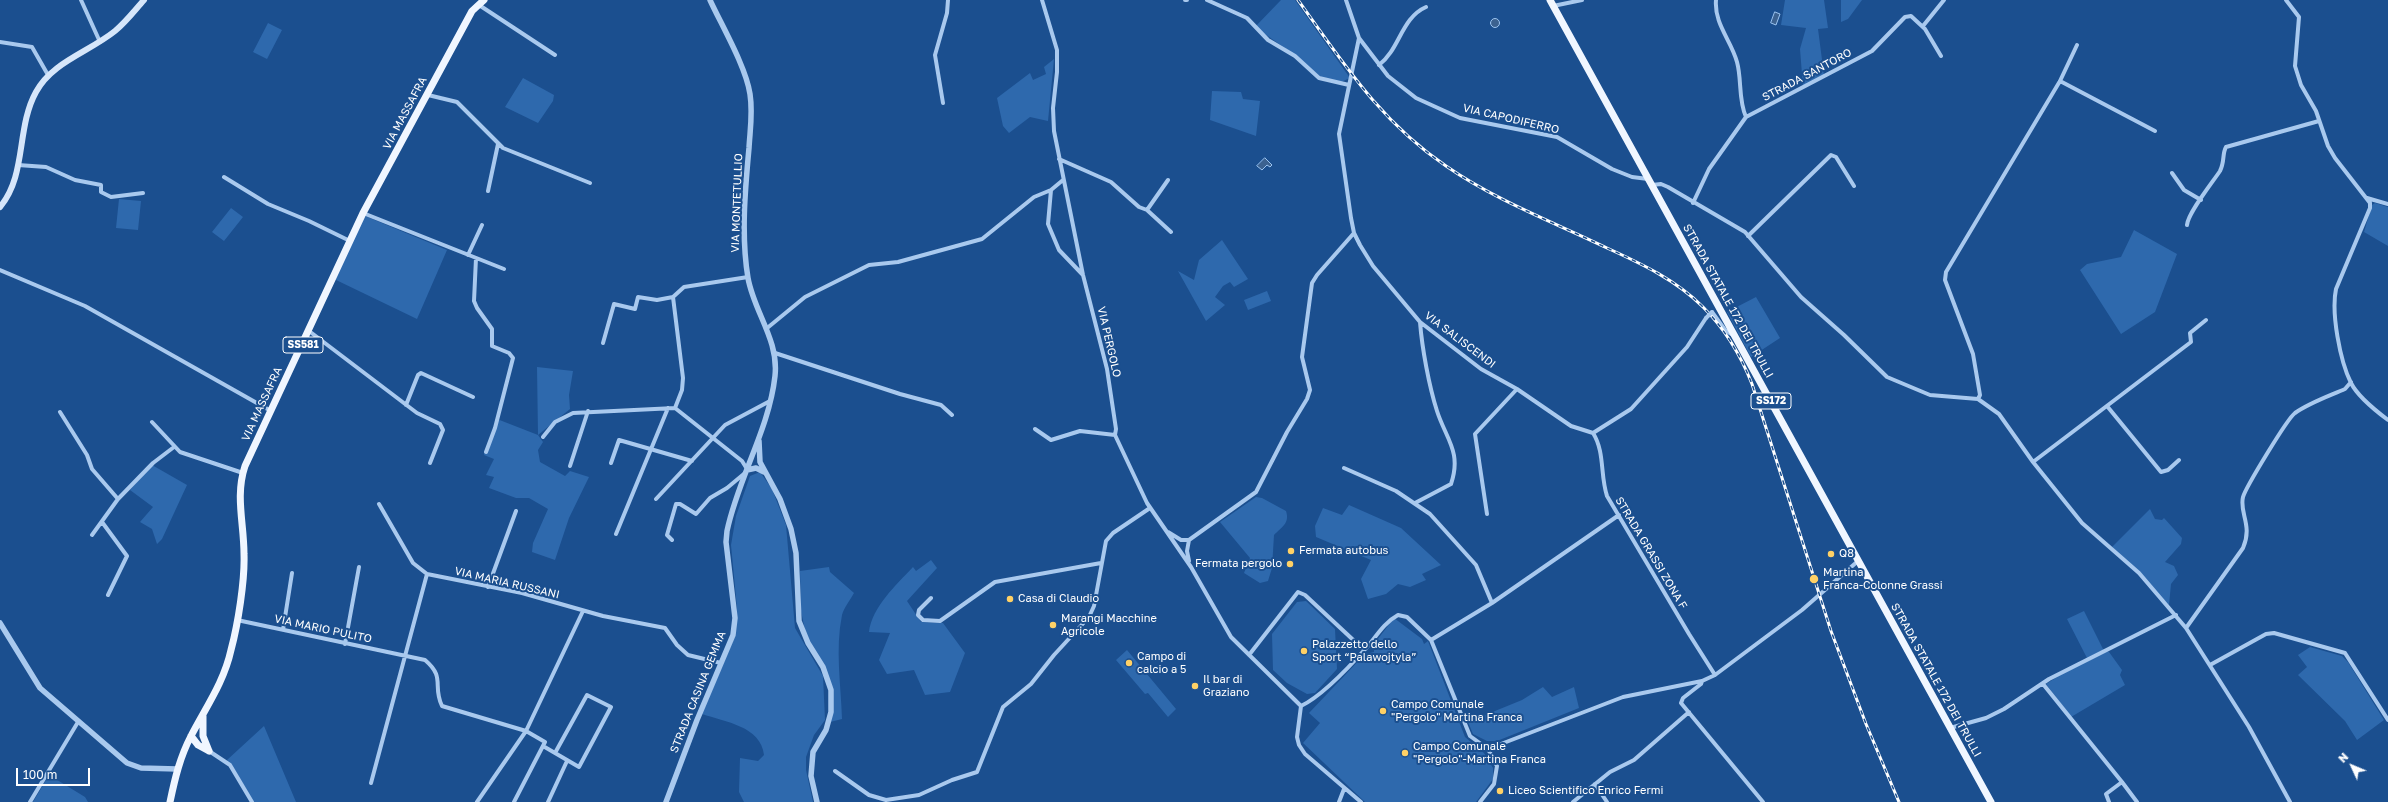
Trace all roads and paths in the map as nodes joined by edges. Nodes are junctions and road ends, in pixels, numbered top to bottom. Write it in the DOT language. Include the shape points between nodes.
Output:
graph roads {
  1 [pos="81,0"];
  2 [pos="144,0"];
  3 [pos="710,0"];
  4 [pos="948,0"];
  5 [pos="1042,0"];
  6 [pos="1206,0"];
  7 [pos="1346,0"];
  8 [pos="1582,0"];
  9 [pos="1716,0"];
  10 [pos="1944,0"];
  11 [pos="2286,0"];
  12 [pos="482,2"];
  13 [pos="1552,3"];
  14 [pos="1426,7"];
  15 [pos="1923,26"];
  16 [pos="1359,38"];
  17 [pos="0,42"];
  18 [pos="100,42"];
  19 [pos="2077,44"];
  20 [pos="555,55"];
  21 [pos="1941,56"];
  22 [pos="1379,65"];
  23 [pos="48,75"];
  24 [pos="2060,81"];
  25 [pos="1349,85"];
  26 [pos="428,95"];
  27 [pos="943,103"];
  28 [pos="1746,117"];
  29 [pos="2319,121"];
  30 [pos="2155,131"];
  31 [pos="498,144"];
  32 [pos="1059,160"];
  33 [pos="18,165"];
  34 [pos="2172,174"];
  35 [pos="224,176"];
  36 [pos="1063,180"];
  37 [pos="1168,180"];
  38 [pos="1650,182"];
  39 [pos="590,183"];
  40 [pos="1854,186"];
  41 [pos="1051,190"];
  42 [pos="488,191"];
  43 [pos="143,193"];
  44 [pos="2367,198"];
  45 [pos="2201,200"];
  46 [pos="1693,202"];
  47 [pos="2388,204"];
  48 [pos="0,206"];
  49 [pos="1147,210"];
  50 [pos="363,213"];
  51 [pos="482,225"];
  52 [pos="2186,225"];
  53 [pos="1171,232"];
  54 [pos="1354,233"];
  55 [pos="1748,236"];
  56 [pos="350,241"];
  57 [pos="468,255"];
  58 [pos="476,258"];
  59 [pos="504,269"];
  60 [pos="0,270"];
  61 [pos="1083,275"];
  62 [pos="748,277"];
  63 [pos="673,297"];
  64 [pos="2206,320"];
  65 [pos="1420,322"];
  66 [pos="766,328"];
  67 [pos="309,331"];
  68 [pos="1735,336"];
  69 [pos="603,343"];
  70 [pos="775,353"];
  71 [pos="2351,382"];
  72 [pos="1517,390"];
  73 [pos="473,397"];
  74 [pos="1978,399"];
  75 [pos="770,401"];
  76 [pos="406,405"];
  77 [pos="2107,406"];
  78 [pos="668,408"];
  79 [pos="675,408"];
  80 [pos="271,411"];
  81 [pos="588,411"];
  82 [pos="60,412"];
  83 [pos="952,415"];
  84 [pos="2388,420"];
  85 [pos="152,422"];
  86 [pos="1035,429"];
  87 [pos="760,433"];
  88 [pos="1593,434"];
  89 [pos="1114,436"];
  90 [pos="544,437"];
  91 [pos="713,438"];
  92 [pos="174,447"];
  93 [pos="652,451"];
  94 [pos="486,452"];
  95 [pos="2179,460"];
  96 [pos="692,461"];
  97 [pos="742,461"];
  98 [pos="750,461"];
  99 [pos="760,462"];
  100 [pos="2033,462"];
  101 [pos="430,463"];
  102 [pos="611,463"];
  103 [pos="570,466"];
  104 [pos="1344,468"];
  105 [pos="746,471"];
  106 [pos="764,472"];
  107 [pos="243,474"];
  108 [pos="118,499"];
  109 [pos="656,499"];
  110 [pos="1415,503"];
  111 [pos="379,504"];
  112 [pos="1150,508"];
  113 [pos="516,510"];
  114 [pos="1487,514"];
  115 [pos="1618,515"];
  116 [pos="102,522"];
  117 [pos="1165,531"];
  118 [pos="616,534"];
  119 [pos="92,535"];
  120 [pos="672,540"];
  121 [pos="1189,540"];
  122 [pos="1859,560"];
  123 [pos="1101,563"];
  124 [pos="359,567"];
  125 [pos="1191,567"];
  126 [pos="292,573"];
  127 [pos="427,574"];
  128 [pos="488,587"];
  129 [pos="108,595"];
  130 [pos="931,598"];
  131 [pos="1492,603"];
  132 [pos="582,611"];
  133 [pos="2176,615"];
  134 [pos="237,620"];
  135 [pos="0,623"];
  136 [pos="2186,628"];
  137 [pos="283,630"];
  138 [pos="1430,640"];
  139 [pos="345,644"];
  140 [pos="1364,650"];
  141 [pos="406,655"];
  142 [pos="1249,655"];
  143 [pos="721,663"];
  144 [pos="2210,665"];
  145 [pos="1715,674"];
  146 [pos="1702,680"];
  147 [pos="2043,684"];
  148 [pos="1301,706"];
  149 [pos="1689,712"];
  150 [pos="204,714"];
  151 [pos="2388,720"];
  152 [pos="78,722"];
  153 [pos="1950,728"];
  154 [pos="526,731"];
  155 [pos="191,736"];
  156 [pos="204,741"];
  157 [pos="543,746"];
  158 [pos="1488,749"];
  159 [pos="207,750"];
  160 [pos="555,753"];
  161 [pos="183,754"];
  162 [pos="567,761"];
  163 [pos="177,769"];
  164 [pos="836,771"];
  165 [pos="2122,782"];
  166 [pos="371,783"];
  167 [pos="1595,784"];
  168 [pos="1344,789"];
  169 [pos="30,802"];
  170 [pos="170,802"];
  171 [pos="252,802"];
  172 [pos="477,802"];
  173 [pos="514,802"];
  174 [pos="548,802"];
  175 [pos="666,802"];
  176 [pos="817,802"];
  177 [pos="1339,802"];
  178 [pos="1361,802"];
  179 [pos="1480,802"];
  180 [pos="1573,802"];
  181 [pos="1607,802"];
  182 [pos="1763,802"];
  183 [pos="1991,802"];
  184 [pos="2109,802"];
  185 [pos="2137,802"];
  186 [pos="2290,802"];
  1 -- 18 [label="street"];
  2 -- 18 [label="main road" via="120,27"];
  3 -- 62 [label="street, VIA MONTETULLIO" via="746,77 750,93 752,117 745,221"];
  4 -- 27 [label="street" via="934,55"];
  5 -- 32 [label="street, VIA PERGOLO" via="1057,50 1053,108"];
  6 -- 25 [label="street" via="1247,18 1268,40 1295,56 1319,78"];
  7 -- 16 [label="street, VIA CAPODIFERRO"];
  8 -- 13 [label="street"];
  9 -- 28 [label="street" via="1719,23 1737,61 1740,95"];
  10 -- 15 [label="street"];
  11 -- 29 [label="street" via="2299,17 2294,59 2296,73"];
  12 -- 20 [label="street"];
  12 -- 26 [label="main road, VIA MASSAFRA / SS581" via="472,11"];
  13 -- 38 [label="main road, STRADA STATALE 172 DEI TRULLI / SS172"];
  14 -- 22 [label="street" via="1418,10 1405,25 1388,58"];
  15 -- 21 [label="street, STRADA SANTORO"];
  15 -- 28 [label="street, STRADA SANTORO" via="1907,15 1872,51"];
  16 -- 22 [label="street, VIA CAPODIFERRO"];
  16 -- 25 [label="street, VIA SALISCENDI"];
  17 -- 23 [label="street" via="32,47"];
  18 -- 23 [label="main road"];
  19 -- 24 [label="street"];
  22 -- 38 [label="street, VIA CAPODIFERRO" via="1388,76 1416,98 1460,118 1557,137 1612,169"];
  23 -- 33 [label="main road" via="30,104"];
  24 -- 30 [label="street"];
  24 -- 74 [label="street" via="1945,274 1973,354 1980,395"];
  25 -- 54 [label="street, VIA SALISCENDI" via="1339,134"];
  26 -- 31 [label="street" via="457,102"];
  26 -- 50 [label="main road, VIA MASSAFRA / SS581"];
  28 -- 46 [label="street, STRADA SANTORO" via="1709,169"];
  29 -- 44 [label="street" via="2335,158"];
  29 -- 45 [label="street" via="2226,147 2224,163"];
  31 -- 39 [label="street" via="513,153"];
  31 -- 42 [label="street"];
  32 -- 36 [label="street, VIA PERGOLO"];
  32 -- 49 [label="street" via="1111,182 1139,207"];
  33 -- 43 [label="street" via="46,166 75,180 101,185 101,192 111,197"];
  33 -- 48 [label="main road" via="11,192"];
  34 -- 45 [label="street" via="2184,190"];
  35 -- 56 [label="street" via="268,204"];
  36 -- 41 [label="street"];
  36 -- 61 [label="street, VIA PERGOLO"];
  37 -- 49 [label="street"];
  38 -- 46 [label="street, VIA CAPODIFERRO" via="1668,187"];
  38 -- 68 [label="main road, STRADA STATALE 172 DEI TRULLI / SS172"];
  40 -- 55 [label="street" via="1836,158 1831,155"];
  41 -- 61 [label="street" via="1048,224 1059,250"];
  41 -- 66 [label="street" via="1034,197 982,240 898,262 869,265 805,297"];
  44 -- 47 [label="street"];
  44 -- 71 [label="street" via="2370,208 2333,300 2339,341"];
  45 -- 52 [label="street"];
  46 -- 55 [label="street, VIA CAPODIFERRO" via="1730,222"];
  49 -- 53 [label="street"];
  50 -- 56 [label="main road, VIA MASSAFRA / SS581"];
  50 -- 57 [label="street"];
  51 -- 57 [label="street"];
  54 -- 65 [label="street, VIA SALISCENDI" via="1373,266"];
  54 -- 121 [label="street" via="1312,283 1302,357 1310,390 1301,411 1253,496"];
  55 -- 74 [label="street, VIA CAPODIFERRO" via="1801,297 1888,377 1930,395"];
  56 -- 67 [label="main road, VIA MASSAFRA / SS581"];
  57 -- 58 [label="street"];
  58 -- 59 [label="street"];
  58 -- 94 [label="street" via="475,306 492,329 492,346 509,353 513,358 495,428"];
  60 -- 80 [label="street" via="85,306"];
  61 -- 89 [label="street, VIA PERGOLO" via="1107,369 1116,429"];
  62 -- 63 [label="street" via="684,287"];
  62 -- 66 [label="street, VIA MONTETULLIO" via="752,297"];
  63 -- 69 [label="street" via="657,300 638,297 635,309 614,304"];
  63 -- 79 [label="street" via="683,378 682,390"];
  64 -- 77 [label="street" via="2190,333 2191,342"];
  65 -- 72 [label="street, VIA SALISCENDI" via="1481,369"];
  65 -- 110 [label="street" via="1435,404 1454,449 1454,467 1451,484"];
  66 -- 70 [label="street, VIA MONTETULLIO"];
  67 -- 76 [label="street"];
  67 -- 80 [label="main road, VIA MASSAFRA / SS581"];
  68 -- 88 [label="street, bridge" via="1725,330 1712,312 1687,347 1631,409"];
  68 -- 122 [label="main road, STRADA STATALE 172 DEI TRULLI / SS172"];
  70 -- 75 [label="street, VIA MONTETULLIO" via="775,377"];
  70 -- 83 [label="street" via="941,405"];
  71 -- 84 [label="street" via="2369,404"];
  71 -- 136 [label="street" via="2345,389 2295,413 2283,427 2243,497 2248,529 2243,548"];
  72 -- 88 [label="street, VIA SALISCENDI" via="1571,426"];
  72 -- 114 [label="street" via="1475,434"];
  73 -- 76 [label="street" via="421,373"];
  74 -- 100 [label="street" via="1999,414"];
  75 -- 87 [label="street, VIA MONTETULLIO"];
  75 -- 91 [label="street" via="725,425"];
  76 -- 101 [label="street" via="440,424 443,430"];
  77 -- 95 [label="street" via="2161,472 2168,470"];
  77 -- 100 [label="street"];
  78 -- 79 [label="street"];
  78 -- 81 [label="street"];
  78 -- 93 [label="street"];
  79 -- 91 [label="street"];
  80 -- 107 [label="main road, VIA MASSAFRA / SS581"];
  81 -- 90 [label="street" via="563,417 555,422"];
  81 -- 103 [label="street"];
  82 -- 108 [label="street" via="87,455 92,469"];
  85 -- 92 [label="street"];
  86 -- 89 [label="street" via="1051,440 1080,431"];
  87 -- 98 [label="street, STRADA CASINA GEMMA"];
  87 -- 99 [label="street"];
  88 -- 115 [label="street, STRADA GRASSI ZONA F" via="1600,450 1607,496"];
  89 -- 112 [label="street, VIA PERGOLO"];
  91 -- 96 [label="street"];
  91 -- 97 [label="street"];
  92 -- 107 [label="street" via="180,452"];
  92 -- 108 [label="street" via="153,463"];
  93 -- 96 [label="street"];
  93 -- 102 [label="street" via="619,440"];
  93 -- 118 [label="street"];
  96 -- 109 [label="street"];
  97 -- 98 [label="street"];
  97 -- 105 [label="street"];
  98 -- 99 [label="street" via="756,458"];
  98 -- 105 [label="street, STRADA CASINA GEMMA"];
  99 -- 105 [label="street"];
  99 -- 106 [label="street"];
  100 -- 133 [label="street" via="2082,523 2139,573"];
  104 -- 110 [label="street" via="1396,491"];
  105 -- 106 [label="street" via="756,468"];
  105 -- 120 [label="street" via="728,488 710,498 696,514 676,504 667,535"];
  105 -- 143 [label="street, STRADA CASINA GEMMA" via="727,531 726,542 735,618 731,642"];
  106 -- 176 [label="street" via="780,499 791,529 796,560 799,621 808,643 824,667 831,690 831,712 826,730 813,752 811,776"];
  107 -- 134 [label="main road, VIA MASSAFRA / SS581" via="239,493 245,555"];
  108 -- 116 [label="street"];
  110 -- 131 [label="street" via="1430,514 1476,565"];
  111 -- 127 [label="street" via="412,564"];
  112 -- 117 [label="street, VIA PERGOLO"];
  112 -- 123 [label="street" via="1109,537 1104,546"];
  113 -- 128 [label="street"];
  115 -- 131 [label="street"];
  115 -- 145 [label="street, STRADA GRASSI ZONA F"];
  116 -- 119 [label="street"];
  116 -- 129 [label="street" via="127,556"];
  117 -- 121 [label="street" via="1181,540"];
  117 -- 125 [label="street, VIA PERGOLO"];
  121 -- 125 [label="street" via="1187,551"];
  122 -- 145 [label="street" via="1802,610"];
  122 -- 153 [label="main road, STRADA STATALE 172 DEI TRULLI / SS172"];
  123 -- 130 [label="street" via="995,582 940,621 923,620 918,616 919,610"];
  123 -- 164 [label="street" via="1094,606 1089,617 1031,684 1003,707 977,772 919,795 886,800 869,795"];
  124 -- 139 [label="street"];
  125 -- 142 [label="street, VIA PERGOLO" via="1229,634"];
  126 -- 137 [label="street"];
  127 -- 128 [label="street, VIA MARIA RUSSANI"];
  127 -- 141 [label="street"];
  128 -- 132 [label="street, VIA MARIA RUSSANI"];
  131 -- 138 [label="street"];
  132 -- 143 [label="street, VIA MARIA RUSSANI" via="665,628 688,655"];
  132 -- 154 [label="street"];
  133 -- 136 [label="street"];
  133 -- 147 [label="street"];
  134 -- 137 [label="street, VIA MARIO PULITO"];
  134 -- 150 [label="main road, VIA MASSAFRA / SS581" via="231,652 219,686"];
  135 -- 152 [label="street" via="40,688"];
  136 -- 144 [label="street"];
  137 -- 139 [label="street, VIA MARIO PULITO"];
  138 -- 140 [label="street" via="1407,617 1398,615 1390,620"];
  138 -- 158 [label="street" via="1470,736"];
  139 -- 141 [label="street, VIA MARIO PULITO"];
  140 -- 142 [label="street" via="1305,595 1298,592"];
  140 -- 148 [label="street" via="1321,693"];
  141 -- 154 [label="street, VIA MARIO PULITO" via="425,660 435,669 438,677 438,697 442,706"];
  141 -- 166 [label="street"];
  142 -- 148 [label="street, VIA PERGOLO"];
  143 -- 175 [label="street, STRADA CASINA GEMMA"];
  144 -- 151 [label="street" via="2266,634 2274,633 2345,653"];
  144 -- 186 [label="street" via="2249,727"];
  145 -- 146 [label="street"];
  146 -- 149 [label="street" via="1701,684 1681,700"];
  146 -- 158 [label="street" via="1623,697"];
  147 -- 153 [label="street" via="1986,718"];
  147 -- 165 [label="street"];
  148 -- 168 [label="street" via="1297,737 1299,744 1305,754"];
  149 -- 167 [label="street" via="1634,760 1614,769"];
  149 -- 182 [label="street"];
  150 -- 155 [label="main road, VIA MASSAFRA / SS581"];
  150 -- 156 [label="main road"];
  152 -- 163 [label="street" via="127,763 141,768"];
  152 -- 169 [label="street"];
  153 -- 183 [label="main road, STRADA STATALE 172 DEI TRULLI / SS172"];
  154 -- 157 [label="street" via="545,742"];
  154 -- 172 [label="street"];
  155 -- 156 [label="main road" via="197,735"];
  155 -- 159 [label="main road" via="195,743"];
  155 -- 161 [label="main road, VIA MASSAFRA / SS581"];
  156 -- 159 [label="main road"];
  157 -- 160 [label="street"];
  157 -- 173 [label="street"];
  158 -- 179 [label="street" via="1497,766 1496,777"];
  159 -- 161 [label="main road" via="192,750"];
  159 -- 171 [label="street" via="230,766"];
  160 -- 162 [label="street"];
  160 -- 162 [label="street" via="587,695 611,707 579,767"];
  161 -- 163 [label="main road, VIA MASSAFRA / SS581"];
  162 -- 174 [label="street"];
  163 -- 170 [label="main road, VIA MASSAFRA / SS581"];
  165 -- 184 [label="street" via="2106,794"];
  165 -- 185 [label="street"];
  167 -- 180 [label="street"];
  167 -- 181 [label="street"];
  168 -- 177 [label="street"];
  168 -- 178 [label="street"];
}
